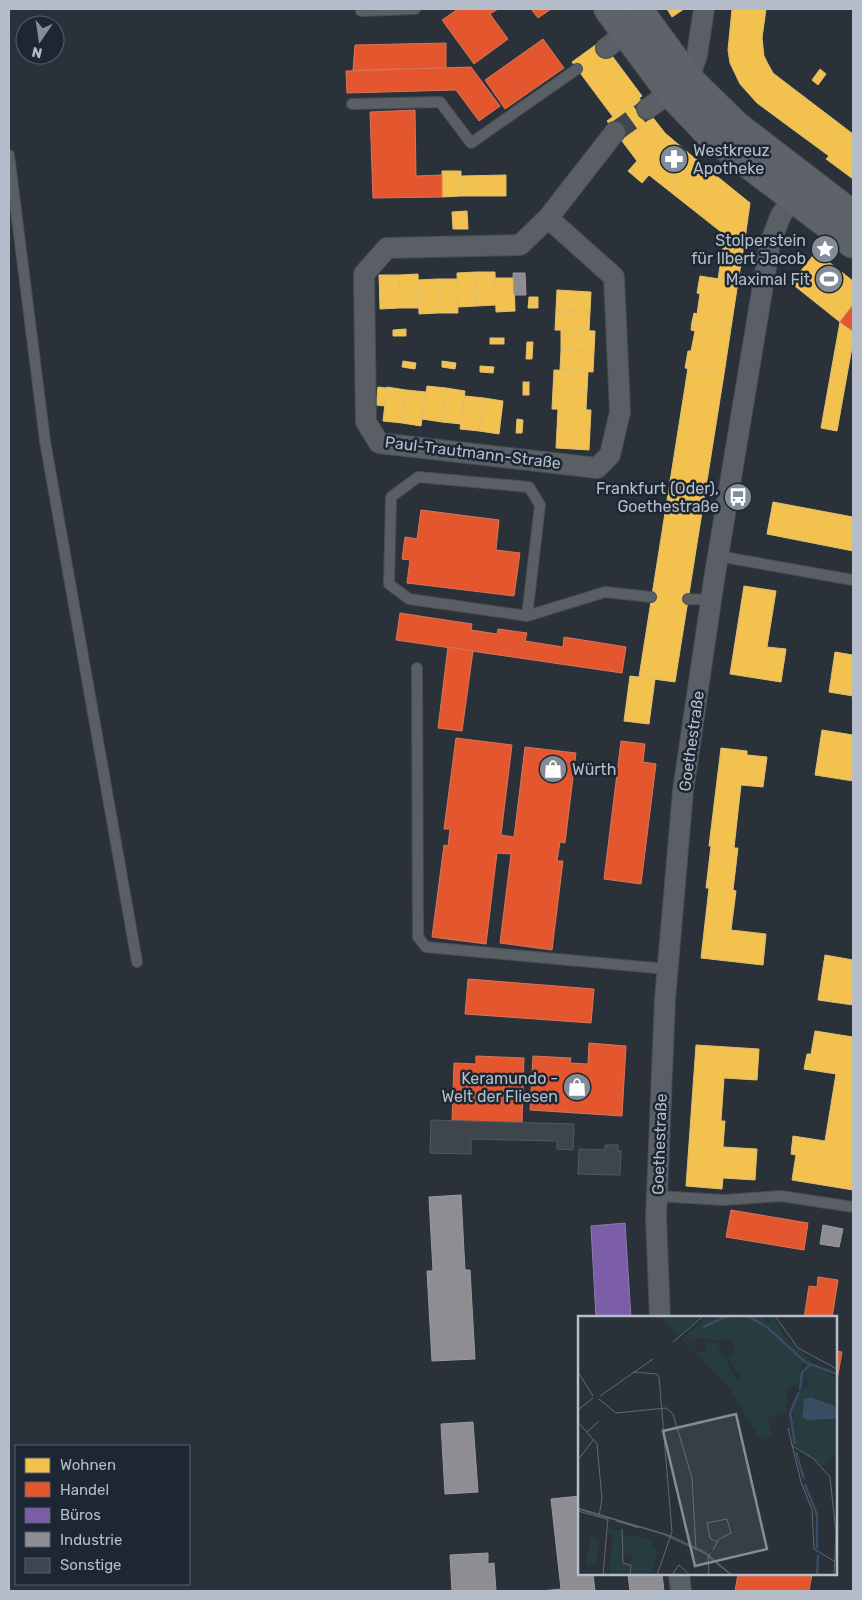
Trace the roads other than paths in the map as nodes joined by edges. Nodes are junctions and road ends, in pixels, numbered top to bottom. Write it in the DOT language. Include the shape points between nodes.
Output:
graph roads {
  1 [pos="361,9"];
  2 [pos="415,9"];
  3 [pos="608,9"];
  4 [pos="638,9"];
  5 [pos="704,9"];
  6 [pos="577,69"];
  7 [pos="680,86"];
  8 [pos="352,104"];
  9 [pos="647,109"];
  10 [pos="615,132"];
  11 [pos="9,155"];
  12 [pos="802,189"];
  13 [pos="853,215"];
  14 [pos="548,218"];
  15 [pos="853,244"];
  16 [pos="718,556"];
  17 [pos="853,580"];
  18 [pos="652,597"];
  19 [pos="688,599"];
  20 [pos="711,600"];
  21 [pos="527,616"];
  22 [pos="417,668"];
  23 [pos="137,962"];
  24 [pos="667,969"];
  25 [pos="656,1196"];
  26 [pos="853,1207"];
  27 [pos="660,1316"];
  28 [pos="679,1575"];
  29 [pos="681,1591"];
  1 -- 2 [label="lane"];
  3 -- 7 [label="street" via="616,40"];
  4 -- 7 [label="street"];
  5 -- 7 [label="street" via="697,55"];
  6 -- 8 [label="lane" via="471,143 440,102"];
  7 -- 9 [label="street"];
  7 -- 12 [label="street" via="709,134"];
  10 -- 14 [label="street, Paul-Trautmann-Straße"];
  11 -- 23 [label="lane" via="45,442"];
  12 -- 13 [label="street"];
  12 -- 15 [label="street"];
  12 -- 16 [label="street, Goethestraße" via="782,215 770,243"];
  14 -- 14 [label="street, Paul-Trautmann-Straße" via="520,245 387,248 364,274 366,422 379,443 597,468 610,455 620,412 614,277"];
  16 -- 17 [label="lane"];
  16 -- 20 [label="street, Goethestraße"];
  18 -- 21 [label="lane" via="606,592"];
  19 -- 20 [label="lane"];
  20 -- 24 [label="street, Goethestraße" via="683,791"];
  21 -- 21 [label="lane" via="409,600 390,584 391,497 418,477 529,487 540,505"];
  22 -- 24 [label="lane" via="418,937 426,947"];
  24 -- 25 [label="street, Goethestraße"];
  25 -- 26 [label="lane" via="723,1200 781,1196"];
  25 -- 27 [label="street, Goethestraße"];
  28 -- 29 [label="street"];
}
